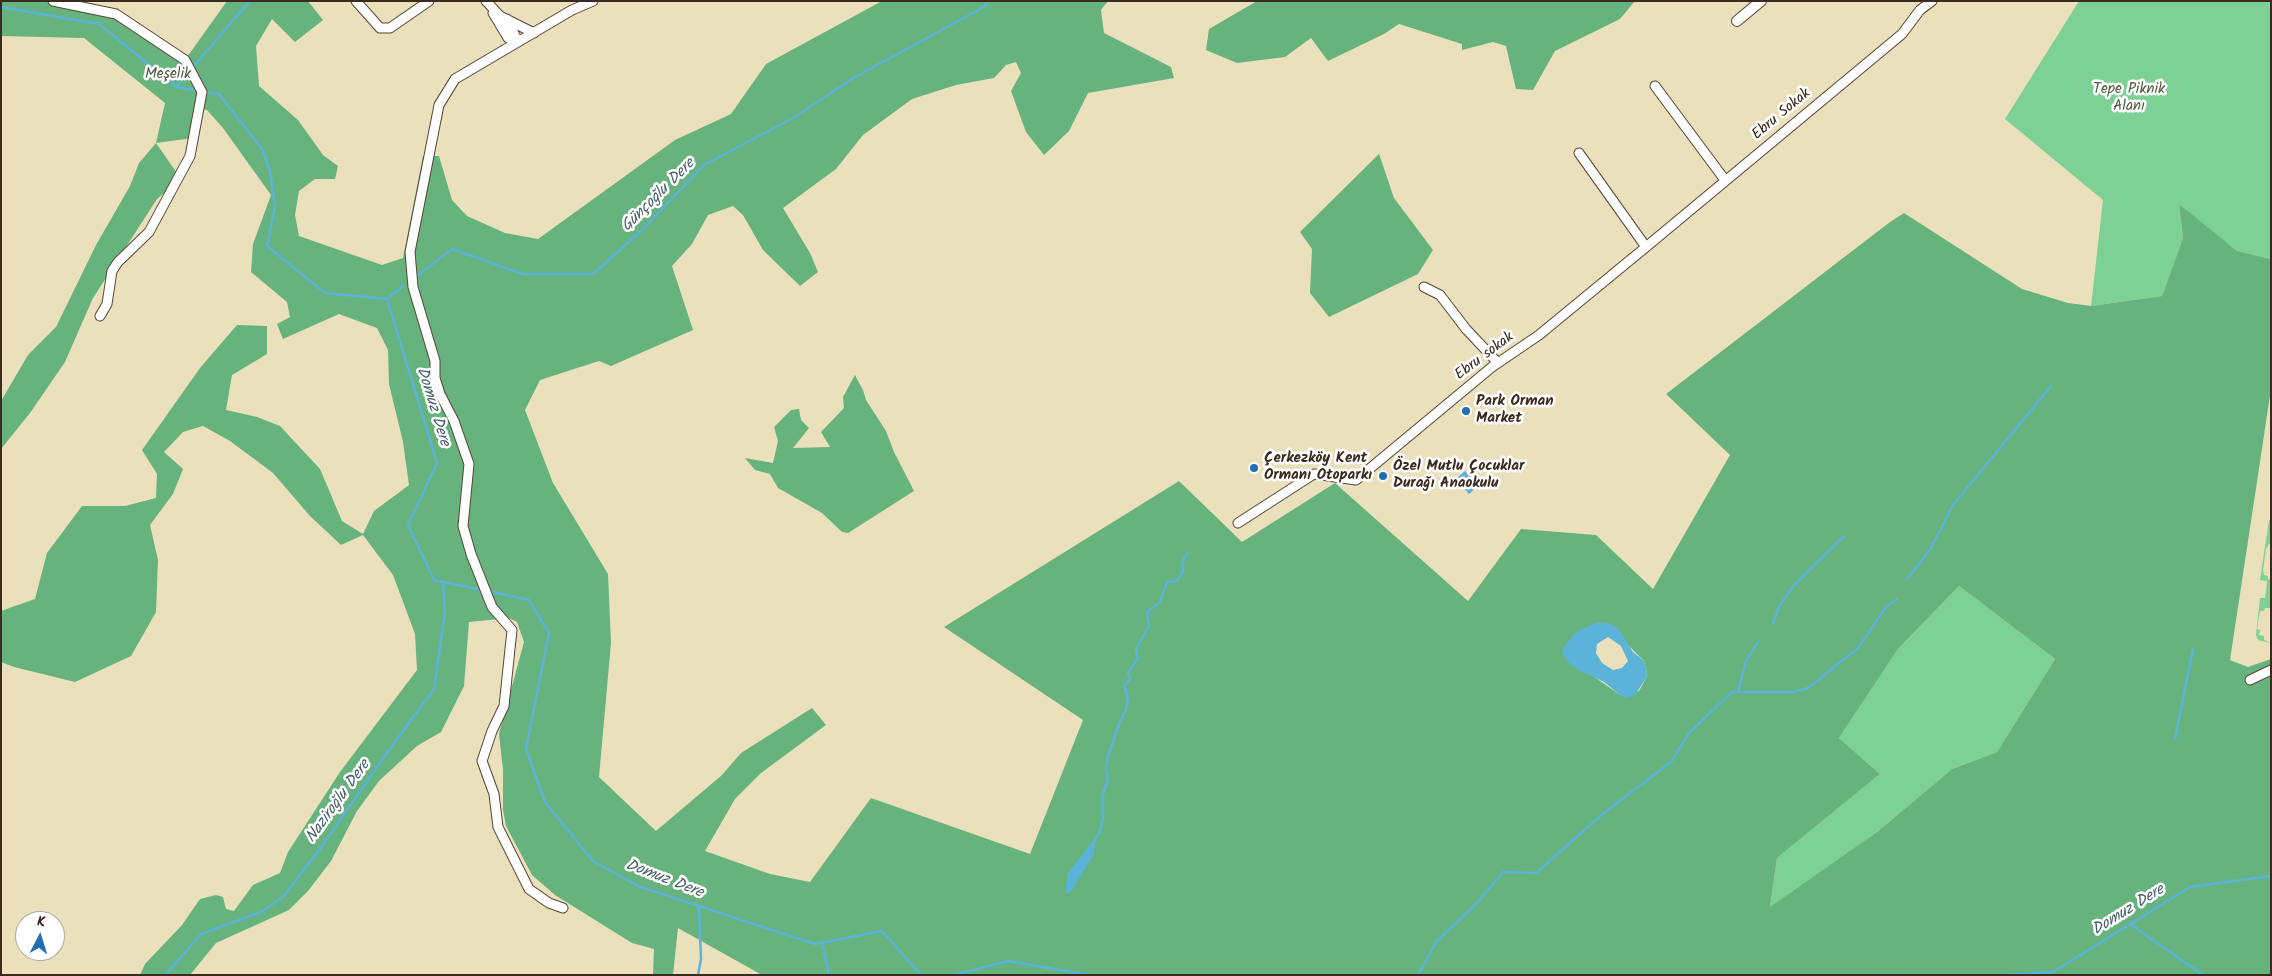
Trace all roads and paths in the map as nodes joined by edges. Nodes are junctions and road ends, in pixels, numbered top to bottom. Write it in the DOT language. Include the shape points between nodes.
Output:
graph roads {
  1 [pos="53,1"];
  2 [pos="356,1"];
  3 [pos="429,1"];
  4 [pos="593,1"];
  5 [pos="1761,1"];
  6 [pos="1932,1"];
  7 [pos="487,3"];
  8 [pos="507,19"];
  9 [pos="1737,21"];
  10 [pos="534,33"];
  11 [pos="518,42"];
  12 [pos="1655,86"];
  13 [pos="1578,153"];
  14 [pos="1725,180"];
  15 [pos="1646,247"];
  16 [pos="1424,287"];
  17 [pos="100,316"];
  18 [pos="1498,363"];
  19 [pos="1238,523"];
  20 [pos="2271,670"];
  21 [pos="2250,680"];
  22 [pos="563,908"];
  1 -- 17 [label="street" via="116,14 185,60 202,92 190,156 149,232 112,271 108,304"];
  2 -- 3 [label="street" via="380,28 390,28"];
  4 -- 10 [label="street"];
  5 -- 9 [label="street"];
  6 -- 14 [label="street, Ebru Sokak" via="1920,10 1902,34"];
  7 -- 8 [label="street"];
  7 -- 11 [label="street" via="508,38"];
  8 -- 10 [label="street"];
  8 -- 11 [label="street"];
  10 -- 11 [label="street"];
  11 -- 22 [label="street" via="455,79 439,105 410,252 413,287 435,361 435,378 469,464 463,526 492,607 512,630 504,706 482,761 494,794 498,828 528,889"];
  12 -- 14 [label="street"];
  13 -- 15 [label="street"];
  14 -- 15 [label="street, Ebru Sokak"];
  15 -- 18 [label="street, Ebru sokak" via="1538,335"];
  16 -- 18 [label="street" via="1440,295"];
  18 -- 19 [label="street, Ebru sokak" via="1356,480 1314,474"];
  20 -- 21 [label="street"];
}
